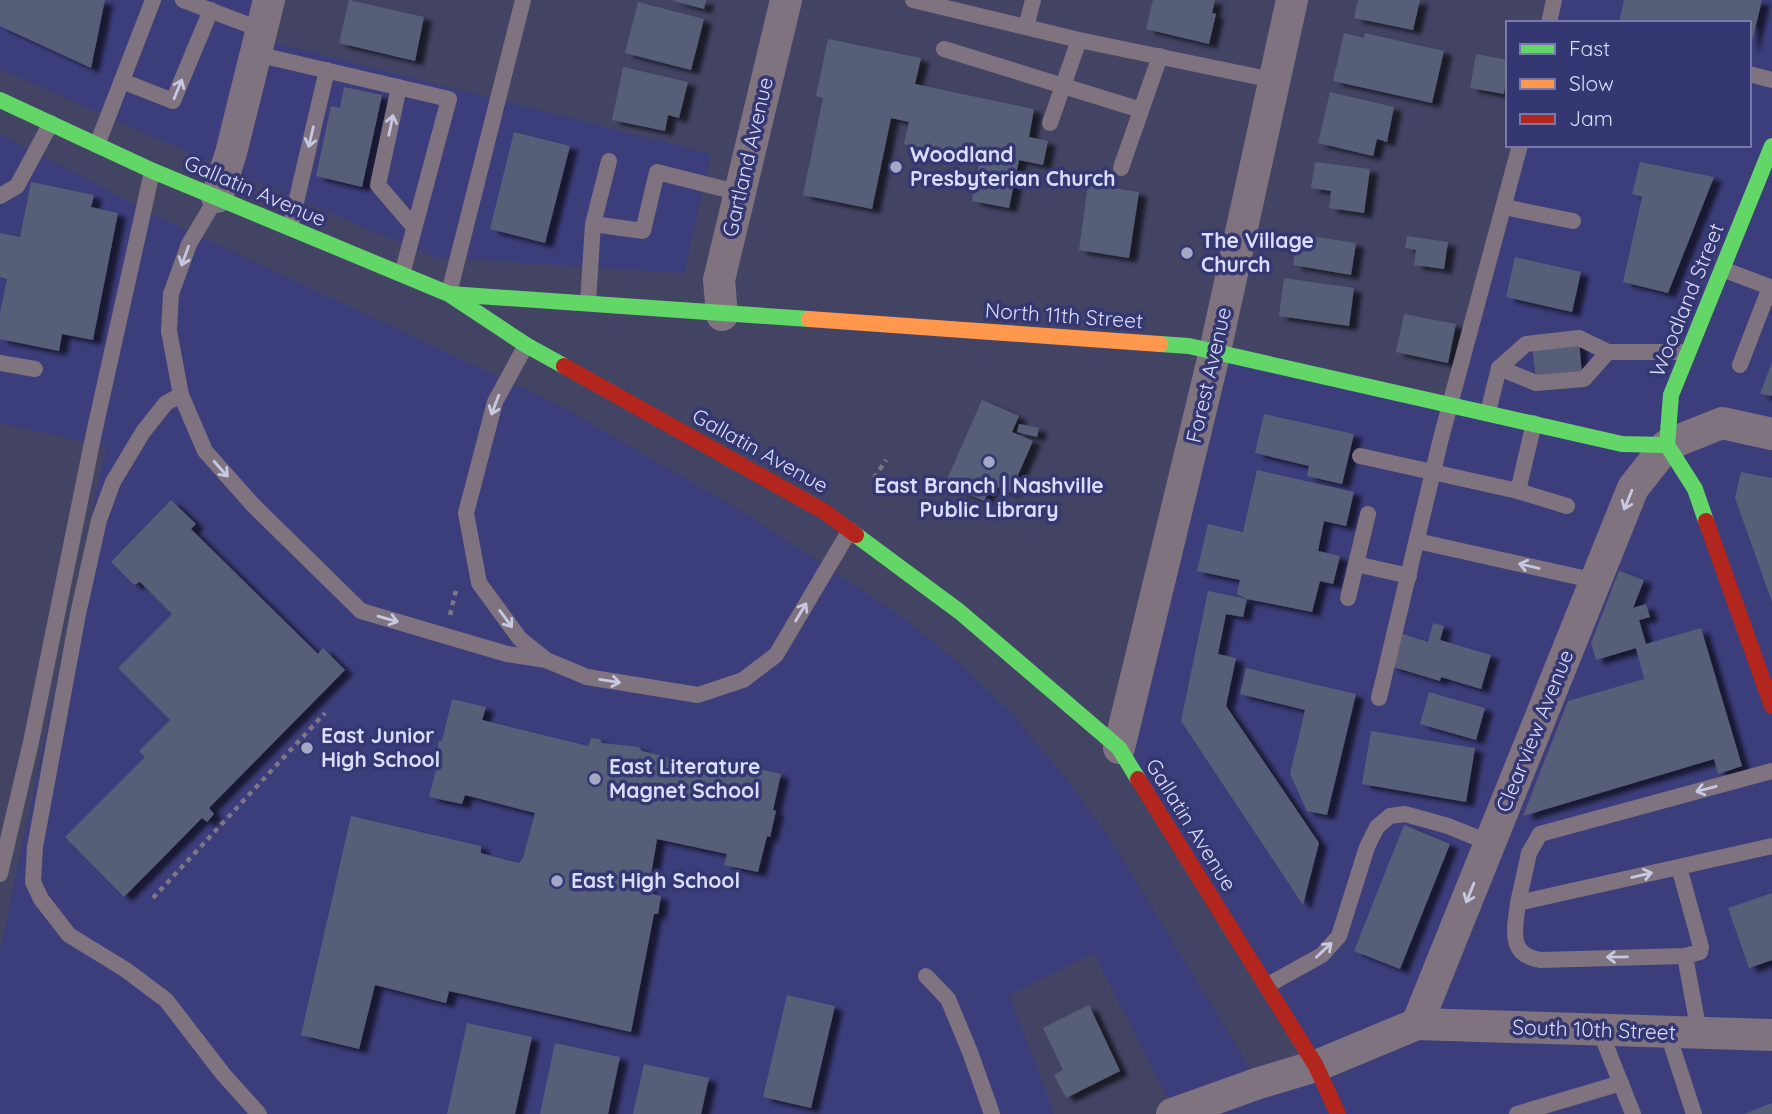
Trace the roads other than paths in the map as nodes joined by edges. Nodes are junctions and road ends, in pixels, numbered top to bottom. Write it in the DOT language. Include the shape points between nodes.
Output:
graph roads {
  1 [pos="153,0"];
  2 [pos="183,0"];
  3 [pos="523,0"];
  4 [pos="786,0"];
  5 [pos="913,0"];
  6 [pos="1033,0"];
  7 [pos="1292,0"];
  8 [pos="1554,0"];
  9 [pos="211,10"];
  10 [pos="1549,21"];
  11 [pos="1027,27"];
  12 [pos="262,28"];
  13 [pos="1079,40"];
  14 [pos="944,49"];
  15 [pos="1160,56"];
  16 [pos="327,70"];
  17 [pos="1751,75"];
  18 [pos="1273,80"];
  19 [pos="1772,80"];
  20 [pos="122,81"];
  21 [pos="1061,85"];
  22 [pos="400,87"];
  23 [pos="0,100"];
  24 [pos="1141,110"];
  25 [pos="51,123"];
  26 [pos="1050,123"];
  27 [pos="97,145"];
  28 [pos="1519,147"];
  29 [pos="1767,148"];
  30 [pos="610,160"];
  31 [pos="1121,169"];
  32 [pos="153,171"];
  33 [pos="740,193"];
  34 [pos="1753,194"];
  35 [pos="0,196"];
  36 [pos="217,197"];
  37 [pos="1772,198"];
  38 [pos="1504,207"];
  39 [pos="1573,221"];
  40 [pos="593,224"];
  41 [pos="290,228"];
  42 [pos="414,228"];
  43 [pos="1722,269"];
  44 [pos="402,274"];
  45 [pos="1771,285"];
  46 [pos="449,294"];
  47 [pos="588,303"];
  48 [pos="722,314"];
  49 [pos="526,345"];
  50 [pos="1215,351"];
  51 [pos="1608,352"];
  52 [pos="1688,352"];
  53 [pos="0,363"];
  54 [pos="1740,365"];
  55 [pos="1499,368"];
  56 [pos="35,369"];
  57 [pos="181,395"];
  58 [pos="1452,404"];
  59 [pos="1488,412"];
  60 [pos="1534,423"];
  61 [pos="1772,434"];
  62 [pos="1667,445"];
  63 [pos="1360,456"];
  64 [pos="1434,472"];
  65 [pos="1518,491"];
  66 [pos="1567,506"];
  67 [pos="1368,514"];
  68 [pos="850,530"];
  69 [pos="1417,541"];
  70 [pos="1356,564"];
  71 [pos="1409,576"];
  72 [pos="1596,581"];
  73 [pos="1348,598"];
  74 [pos="546,660"];
  75 [pos="1380,698"];
  76 [pos="1772,706"];
  77 [pos="1119,748"];
  78 [pos="1772,771"];
  79 [pos="1490,843"];
  80 [pos="1772,846"];
  81 [pos="1679,867"];
  82 [pos="0,874"];
  83 [pos="1518,903"];
  84 [pos="1685,956"];
  85 [pos="926,976"];
  86 [pos="1266,986"];
  87 [pos="1417,1024"];
  88 [pos="1600,1031"];
  89 [pos="1667,1031"];
  90 [pos="1699,1032"];
  91 [pos="1772,1035"];
  92 [pos="1316,1066"];
  93 [pos="1621,1083"];
  94 [pos="259,1114"];
  95 [pos="992,1114"];
  96 [pos="1174,1114"];
  97 [pos="1338,1114"];
  98 [pos="1517,1114"];
  99 [pos="1633,1114"];
  100 [pos="1694,1114"];
  1 -- 20 [label="lane"];
  2 -- 9 [label="lane"];
  3 -- 46 [label="lane"];
  4 -- 33 [label="street, Gartland Avenue"];
  5 -- 11 [label="lane"];
  6 -- 11 [label="lane"];
  7 -- 18 [label="street, Forest Avenue"];
  8 -- 10 [label="lane"];
  9 -- 12 [label="lane"];
  20 -- 9 [label="lane, one-way" via="173,101"];
  11 -- 13 [label="lane"];
  12 -- 16 [label="lane"];
  12 -- 36 [label="street"];
  13 -- 15 [label="lane"];
  13 -- 21 [label="lane"];
  14 -- 21 [label="lane"];
  15 -- 18 [label="lane"];
  15 -- 24 [label="lane"];
  16 -- 22 [label="lane"];
  16 -- 41 [label="lane, one-way"];
  17 -- 19 [label="lane"];
  18 -- 50 [label="street, Forest Avenue"];
  20 -- 27 [label="lane"];
  21 -- 24 [label="lane"];
  21 -- 26 [label="lane"];
  42 -- 22 [label="lane, one-way" via="378,185"];
  22 -- 42 [label="lane" via="449,99"];
  23 -- 25 [label="street, Gallatin Avenue"];
  24 -- 31 [label="lane"];
  25 -- 27 [label="street, Gallatin Avenue"];
  25 -- 35 [label="lane" via="17,187"];
  27 -- 32 [label="street, Gallatin Avenue"];
  28 -- 38 [label="lane"];
  29 -- 34 [label="street, Woodland Street"];
  30 -- 40 [label="lane"];
  32 -- 36 [label="street, Gallatin Avenue"];
  32 -- 82 [label="lane"];
  33 -- 40 [label="lane" via="657,173 643,231"];
  33 -- 48 [label="street, Gartland Avenue" via="719,279"];
  34 -- 37 [label="lane"];
  34 -- 43 [label="street, Woodland Street"];
  36 -- 41 [label="street, Gallatin Avenue"];
  36 -- 57 [label="lane, one-way" via="189,244 171,294 169,331"];
  38 -- 39 [label="lane"];
  38 -- 58 [label="lane"];
  40 -- 47 [label="lane"];
  41 -- 44 [label="street, Gallatin Avenue"];
  42 -- 44 [label="lane"];
  43 -- 45 [label="lane"];
  43 -- 52 [label="street, Woodland Street"];
  44 -- 46 [label="street, Gallatin Avenue"];
  45 -- 54 [label="lane"];
  46 -- 47 [label="street, North 11th Street"];
  46 -- 49 [label="street, Gallatin Avenue"];
  47 -- 48 [label="street, North 11th Street"];
  48 -- 50 [label="street, North 11th Street"];
  49 -- 68 [label="street, Gallatin Avenue"];
  49 -- 74 [label="lane, one-way" via="495,402 466,513 480,583 520,639"];
  50 -- 58 [label="street, North 11th Street"];
  50 -- 77 [label="street, Forest Avenue"];
  51 -- 52 [label="lane"];
  51 -- 55 [label="lane" via="1579,338 1527,344"];
  51 -- 55 [label="lane" via="1584,379 1536,383"];
  52 -- 62 [label="street, Woodland Street" via="1671,395"];
  53 -- 56 [label="lane"];
  55 -- 59 [label="lane"];
  57 -- 74 [label="lane, one-way" via="205,451 361,611 507,654"];
  57 -- 94 [label="lane" via="166,403 143,432 113,482 99,520 34,847 33,882 69,935 166,1000"];
  58 -- 59 [label="street, North 11th Street"];
  58 -- 64 [label="lane"];
  59 -- 60 [label="street, North 11th Street"];
  60 -- 62 [label="street, North 11th Street" via="1622,444"];
  60 -- 65 [label="lane"];
  61 -- 62 [label="street" via="1723,423"];
  62 -- 72 [label="street, Clearview Avenue, one-way" via="1633,488"];
  62 -- 76 [label="street" via="1695,489"];
  63 -- 64 [label="lane"];
  64 -- 65 [label="lane"];
  64 -- 69 [label="lane"];
  65 -- 66 [label="lane"];
  67 -- 70 [label="lane"];
  74 -- 68 [label="lane, one-way" via="587,677 698,695 743,680 776,655"];
  68 -- 77 [label="street, Gallatin Avenue" via="960,612"];
  69 -- 71 [label="lane"];
  72 -- 69 [label="lane, one-way"];
  70 -- 71 [label="lane"];
  70 -- 73 [label="lane"];
  71 -- 75 [label="lane"];
  72 -- 79 [label="street, Clearview Avenue"];
  77 -- 86 [label="street, Gallatin Avenue"];
  78 -- 83 [label="lane, one-way" via="1541,834 1529,853"];
  86 -- 79 [label="lane, one-way" via="1322,955 1339,936 1367,847 1377,827 1390,816 1405,814"];
  79 -- 87 [label="street, Clearview Avenue, one-way"];
  80 -- 81 [label="lane"];
  83 -- 81 [label="lane, one-way"];
  81 -- 84 [label="lane" via="1701,947 1700,953"];
  84 -- 83 [label="lane, one-way" via="1530,958 1516,944"];
  84 -- 90 [label="lane"];
  85 -- 95 [label="lane" via="948,999"];
  86 -- 92 [label="street, Gallatin Avenue"];
  87 -- 88 [label="street, South 10th Street"];
  87 -- 92 [label="street"];
  88 -- 89 [label="street, South 10th Street"];
  88 -- 93 [label="lane"];
  89 -- 90 [label="street, South 10th Street"];
  89 -- 100 [label="lane"];
  90 -- 91 [label="street, South 10th Street"];
  92 -- 96 [label="street"];
  92 -- 97 [label="street, Gallatin Avenue"];
  93 -- 98 [label="lane"];
  93 -- 99 [label="lane"];
}
